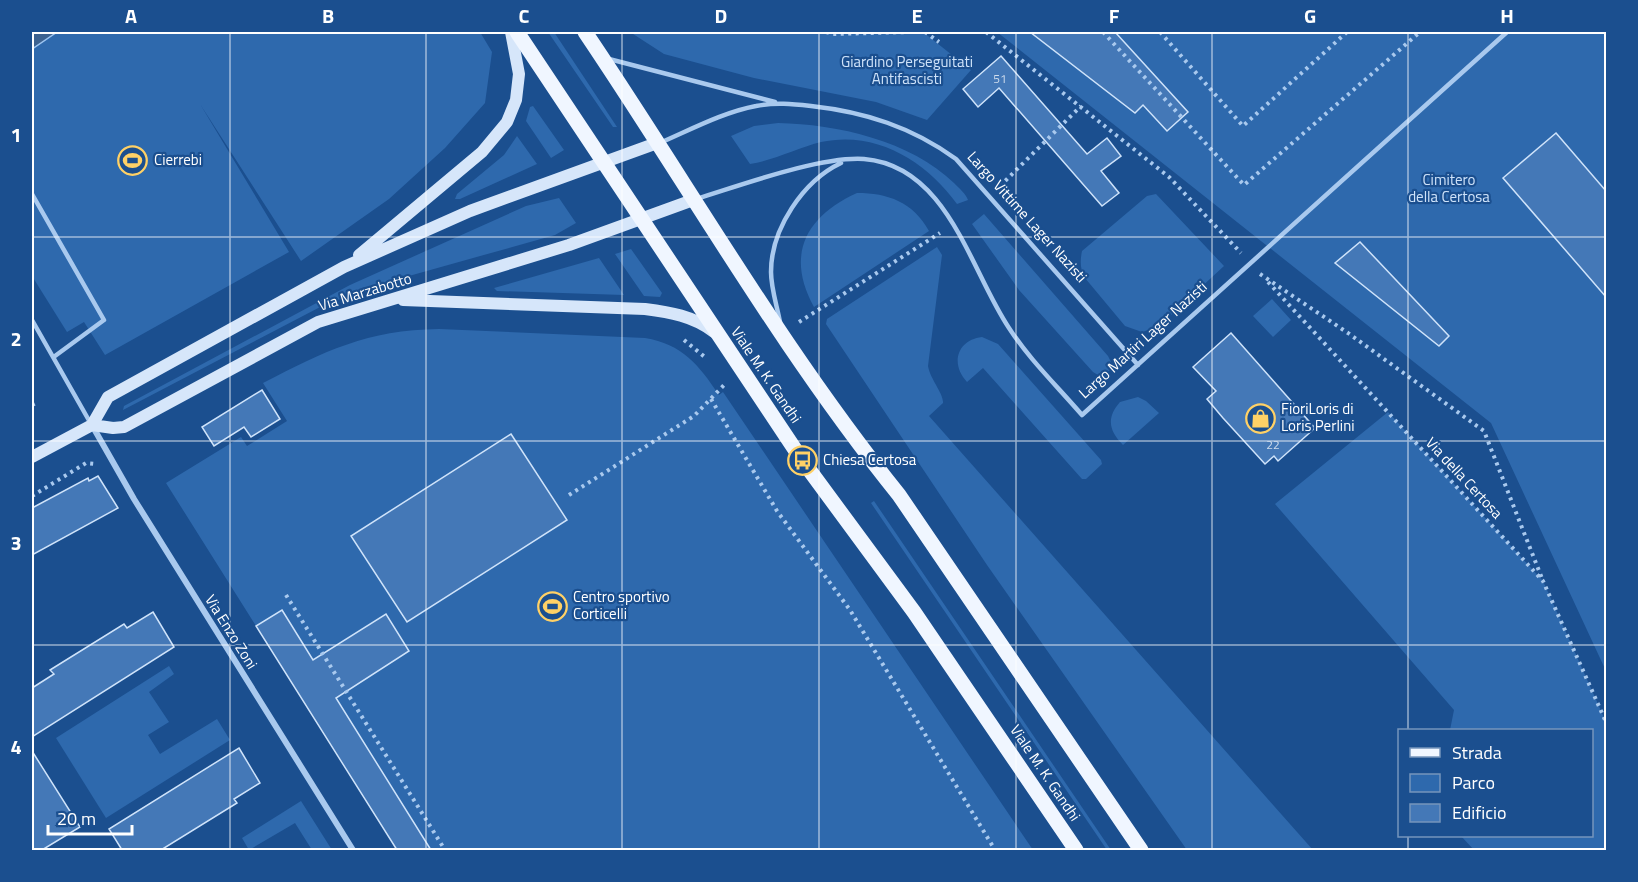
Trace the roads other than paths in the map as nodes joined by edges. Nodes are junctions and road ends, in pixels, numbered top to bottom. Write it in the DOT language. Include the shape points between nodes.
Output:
graph roads {
  1 [pos="511,32"];
  2 [pos="517,32"];
  3 [pos="585,32"];
  4 [pos="1507,32"];
  5 [pos="602,57"];
  6 [pos="777,103"];
  7 [pos="657,143"];
  8 [pos="629,153"];
  9 [pos="849,160"];
  10 [pos="604,162"];
  11 [pos="32,194"];
  12 [pos="693,200"];
  13 [pos="661,212"];
  14 [pos="641,219"];
  15 [pos="344,267"];
  16 [pos="390,299"];
  17 [pos="32,320"];
  18 [pos="783,333"];
  19 [pos="718,336"];
  20 [pos="55,356"];
  21 [pos="1138,365"];
  22 [pos="92,425"];
  23 [pos="32,458"];
  24 [pos="353,850"];
  25 [pos="1076,850"];
  26 [pos="1141,850"];
  1 -- 15 [label="street" via="519,74 516,100 500,133 449,181"];
  2 -- 10 [label="main road, Viale M. K. Gandhi"];
  3 -- 5 [label="main road"];
  4 -- 21 [label="lane, Largo Martiri Lager Nazisti"];
  5 -- 6 [label="lane"];
  5 -- 7 [label="main road"];
  6 -- 7 [label="lane, Largo Vittime Lager Nazisti" via="730,113"];
  6 -- 21 [label="lane, Largo Vittime Lager Nazisti" via="848,110 887,122 928,139 956,159"];
  7 -- 8 [label="street, Largo Vittime Lager Nazisti"];
  7 -- 12 [label="main road"];
  8 -- 10 [label="street, Via Marzabotto"];
  9 -- 12 [label="lane, Largo Martiri Lager Nazisti" via="804,168"];
  9 -- 18 [label="lane" via="810,184 794,204 782,230 771,271"];
  9 -- 21 [label="lane, Largo Martiri Lager Nazisti" via="864,159 892,166 930,192 1008,326 1082,415"];
  10 -- 14 [label="main road, Viale M. K. Gandhi"];
  10 -- 15 [label="street, Via Marzabotto" via="470,211"];
  11 -- 20 [label="lane" via="104,320"];
  12 -- 13 [label="street, Largo Martiri Lager Nazisti"];
  12 -- 18 [label="main road"];
  13 -- 14 [label="street, Via Marzabotto"];
  14 -- 16 [label="street, Via Marzabotto" via="496,269"];
  14 -- 19 [label="main road, Viale M. K. Gandhi"];
  15 -- 22 [label="street, Via Marzabotto" via="108,397"];
  16 -- 19 [label="street" via="645,309 688,318"];
  16 -- 22 [label="street, Via Marzabotto" via="298,332 124,427"];
  17 -- 20 [label="lane"];
  18 -- 26 [label="main road" via="858,444 899,495"];
  19 -- 25 [label="main road, Viale M. K. Gandhi" via="843,519 914,612"];
  20 -- 22 [label="lane"];
  22 -- 23 [label="street"];
  22 -- 24 [label="street, Via Enzo Zoni"];
}
